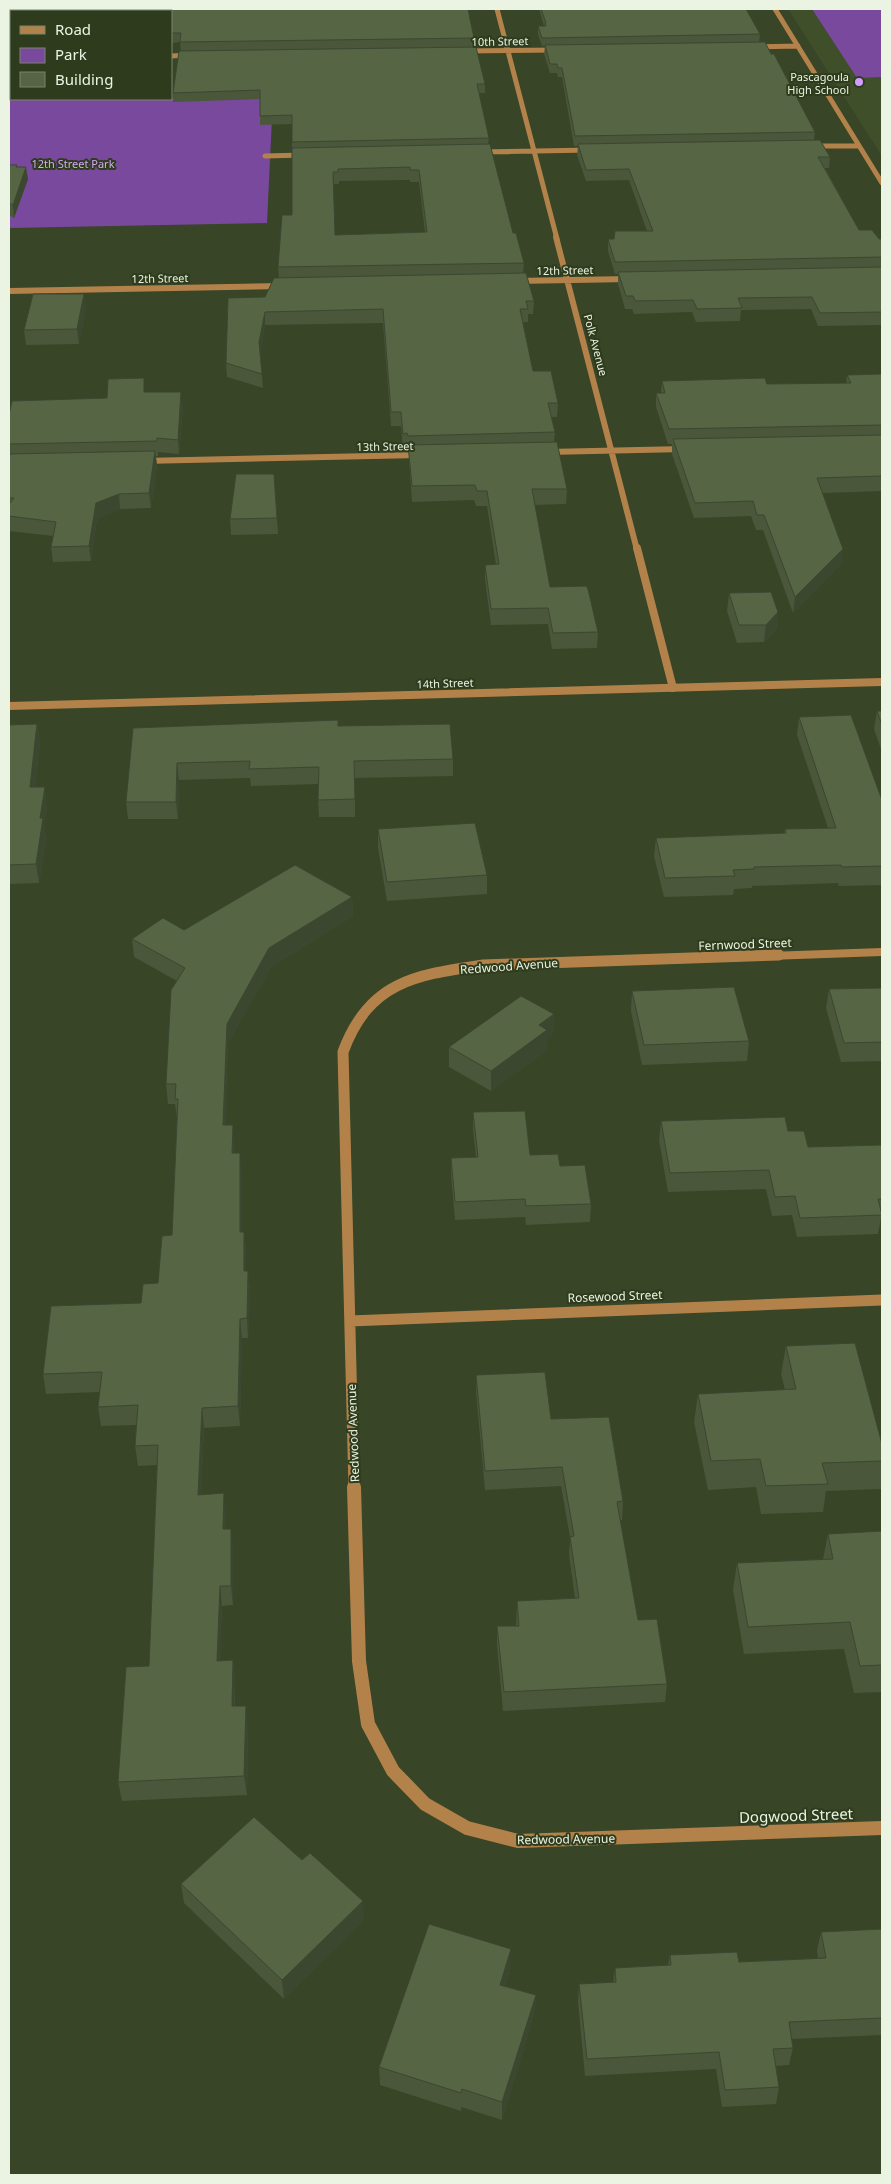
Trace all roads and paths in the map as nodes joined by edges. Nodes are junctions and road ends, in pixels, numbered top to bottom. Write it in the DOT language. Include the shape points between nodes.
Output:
graph roads {
  1 [pos="497,9"];
  2 [pos="775,9"];
  3 [pos="798,46"];
  4 [pos="747,47"];
  5 [pos="508,50"];
  6 [pos="568,50"];
  7 [pos="458,51"];
  8 [pos="201,55"];
  9 [pos="172,56"];
  10 [pos="859,146"];
  11 [pos="801,147"];
  12 [pos="600,150"];
  13 [pos="535,151"];
  14 [pos="475,152"];
  15 [pos="315,155"];
  16 [pos="265,156"];
  17 [pos="882,182"];
  18 [pos="637,279"];
  19 [pos="568,280"];
  20 [pos="508,281"];
  21 [pos="288,286"];
  22 [pos="9,291"];
  23 [pos="692,448"];
  24 [pos="613,450"];
  25 [pos="543,452"];
  26 [pos="424,455"];
  27 [pos="138,461"];
  28 [pos="882,682"];
  29 [pos="673,688"];
  30 [pos="9,706"];
  31 [pos="882,952"];
  32 [pos="609,961"];
  33 [pos="882,1300"];
  34 [pos="350,1321"];
  35 [pos="882,1828"];
  36 [pos="711,1834"];
  1 -- 5 [label="street, Polk Avenue"];
  2 -- 3 [label="street"];
  3 -- 4 [label="street"];
  3 -- 10 [label="street"];
  5 -- 6 [label="street, 10th Street"];
  5 -- 7 [label="street, 10th Street"];
  5 -- 13 [label="street, Polk Avenue"];
  8 -- 9 [label="street"];
  10 -- 11 [label="street"];
  10 -- 17 [label="street"];
  12 -- 13 [label="street"];
  13 -- 14 [label="street"];
  13 -- 19 [label="street, Polk Avenue"];
  15 -- 16 [label="street"];
  18 -- 19 [label="street, 12th Street"];
  19 -- 20 [label="street, 12th Street"];
  19 -- 24 [label="street, Polk Avenue"];
  21 -- 22 [label="street, 12th Street"];
  23 -- 24 [label="street"];
  24 -- 25 [label="street"];
  24 -- 29 [label="street, Polk Avenue"];
  26 -- 27 [label="street, 13th Street"];
  28 -- 29 [label="street, 14th Street"];
  29 -- 30 [label="street, 14th Street"];
  31 -- 32 [label="street, Fernwood Street"];
  32 -- 34 [label="street, Redwood Avenue" via="483,965 435,972 396,984 378,996 353,1027 343,1052"];
  33 -- 34 [label="street, Rosewood Street"];
  34 -- 36 [label="street, Redwood Avenue" via="359,1661 368,1724 393,1771 425,1804 467,1828 518,1841"];
  35 -- 36 [label="street, Dogwood Street"];
}
